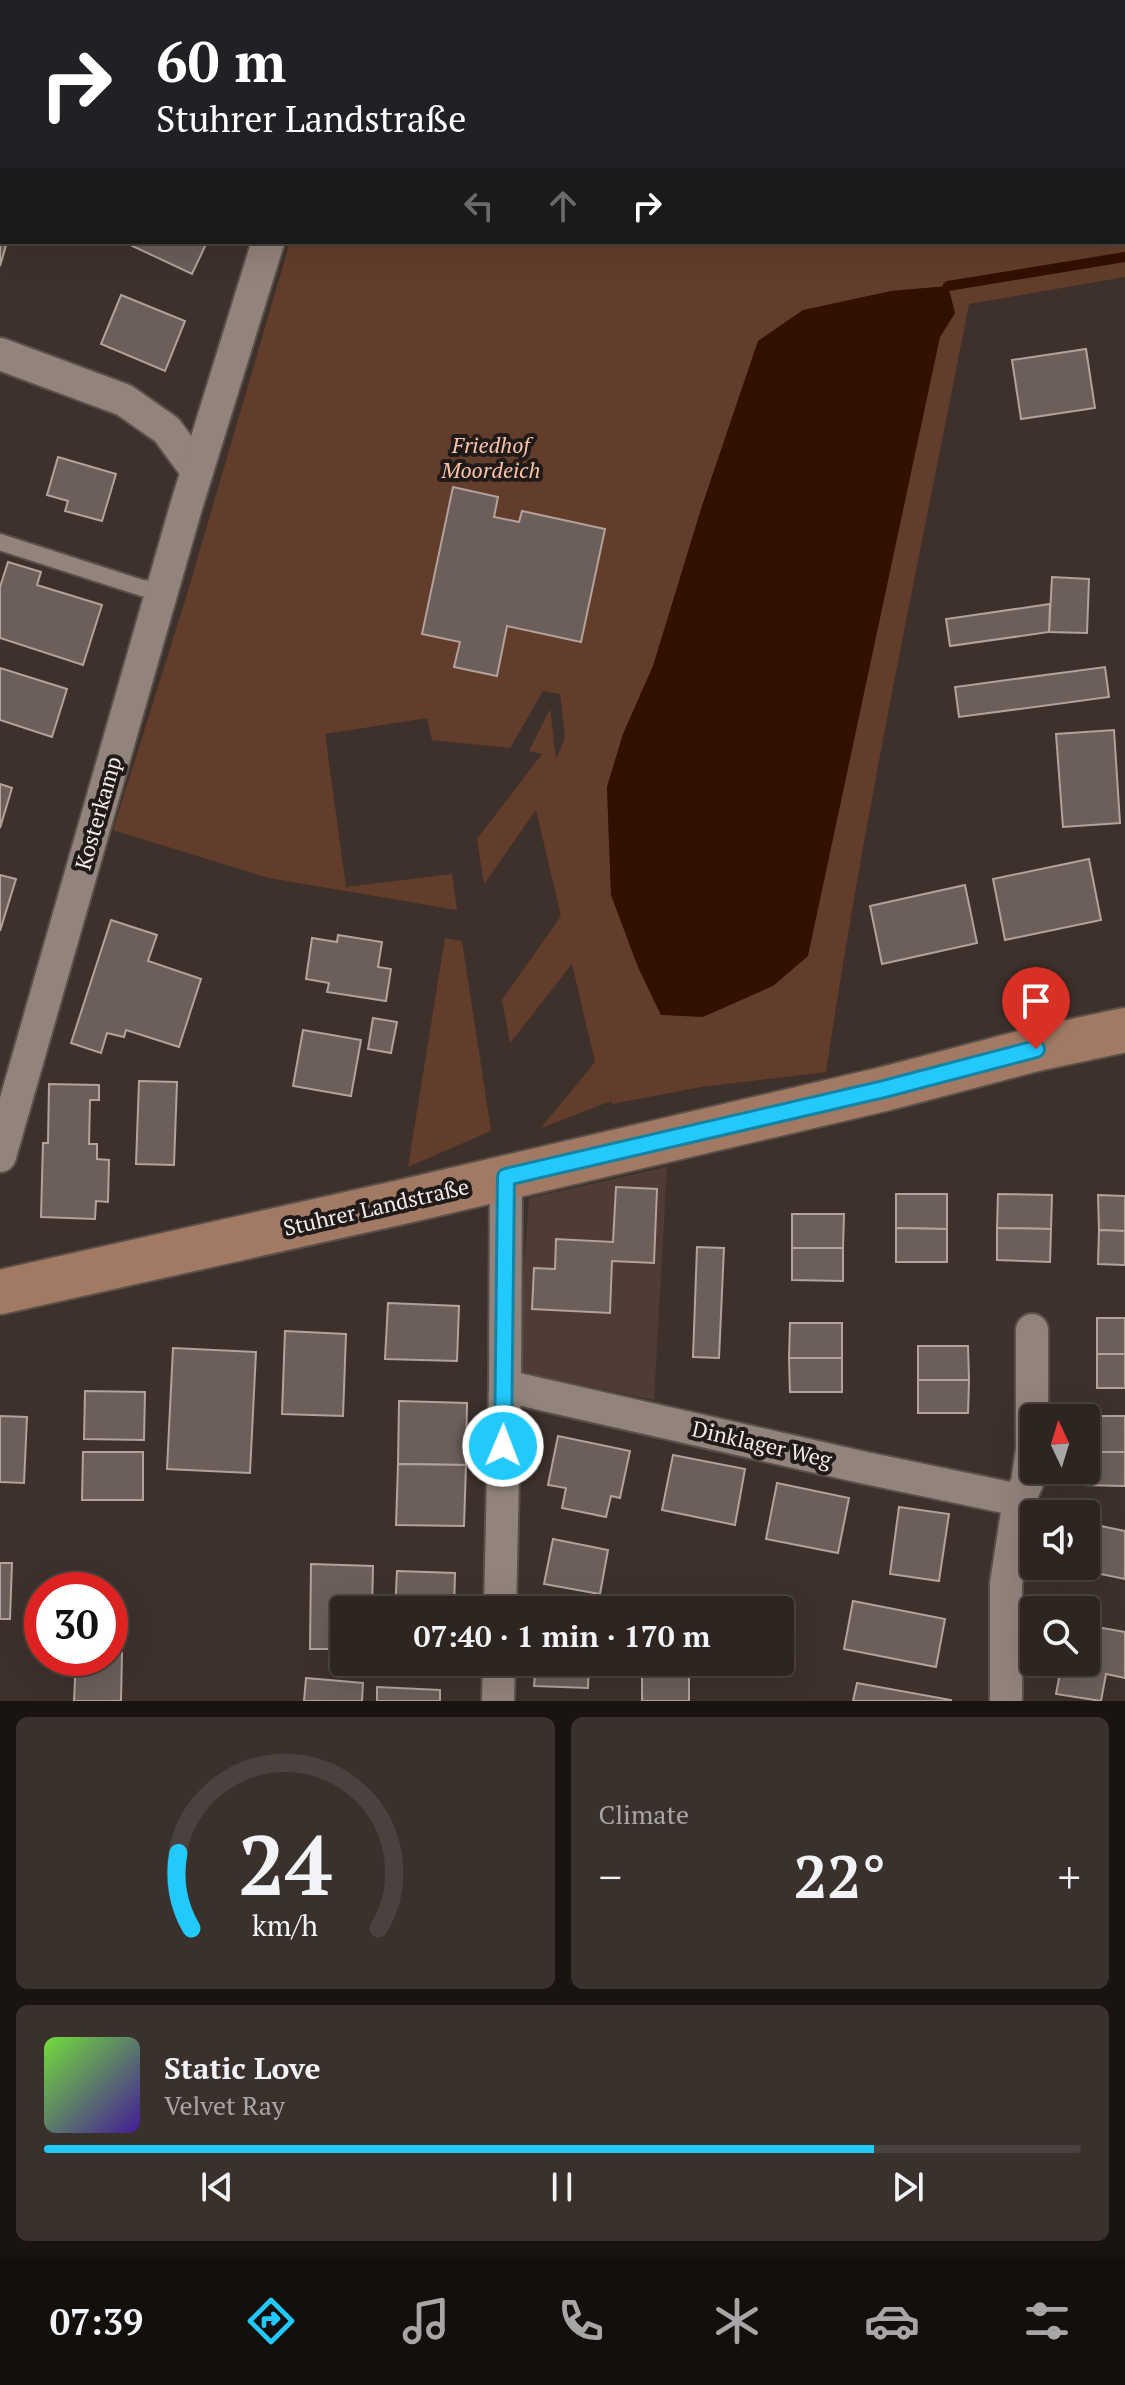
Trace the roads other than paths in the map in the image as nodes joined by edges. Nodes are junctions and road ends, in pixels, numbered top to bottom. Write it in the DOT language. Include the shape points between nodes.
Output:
graph roads {
  1 [pos="267,244"];
  2 [pos="0,354"];
  3 [pos="197,471"];
  4 [pos="0,542"];
  5 [pos="162,590"];
  6 [pos="1125,1030"];
  7 [pos="0,1156"];
  8 [pos="506,1177"];
  9 [pos="0,1292"];
  10 [pos="1032,1330"];
  11 [pos="505,1386"];
  12 [pos="1019,1500"];
  13 [pos="500,1596"];
  14 [pos="499,1676"];
  15 [pos="498,1701"];
  16 [pos="1006,1701"];
  1 -- 3 [label="street, Kosterkamp"];
  2 -- 3 [label="street" via="124,400 167,430"];
  3 -- 5 [label="street, Kosterkamp"];
  4 -- 5 [label="lane"];
  5 -- 7 [label="street, Kosterkamp"];
  6 -- 8 [label="main road, Stuhrer Landstraße"];
  8 -- 9 [label="main road, Stuhrer Landstraße"];
  8 -- 11 [label="street"];
  10 -- 12 [label="street" via="1032,1450"];
  11 -- 12 [label="street, Dinklager Weg"];
  11 -- 13 [label="street"];
  12 -- 16 [label="street" via="1006,1584"];
  14 -- 15 [label="street"];
}
